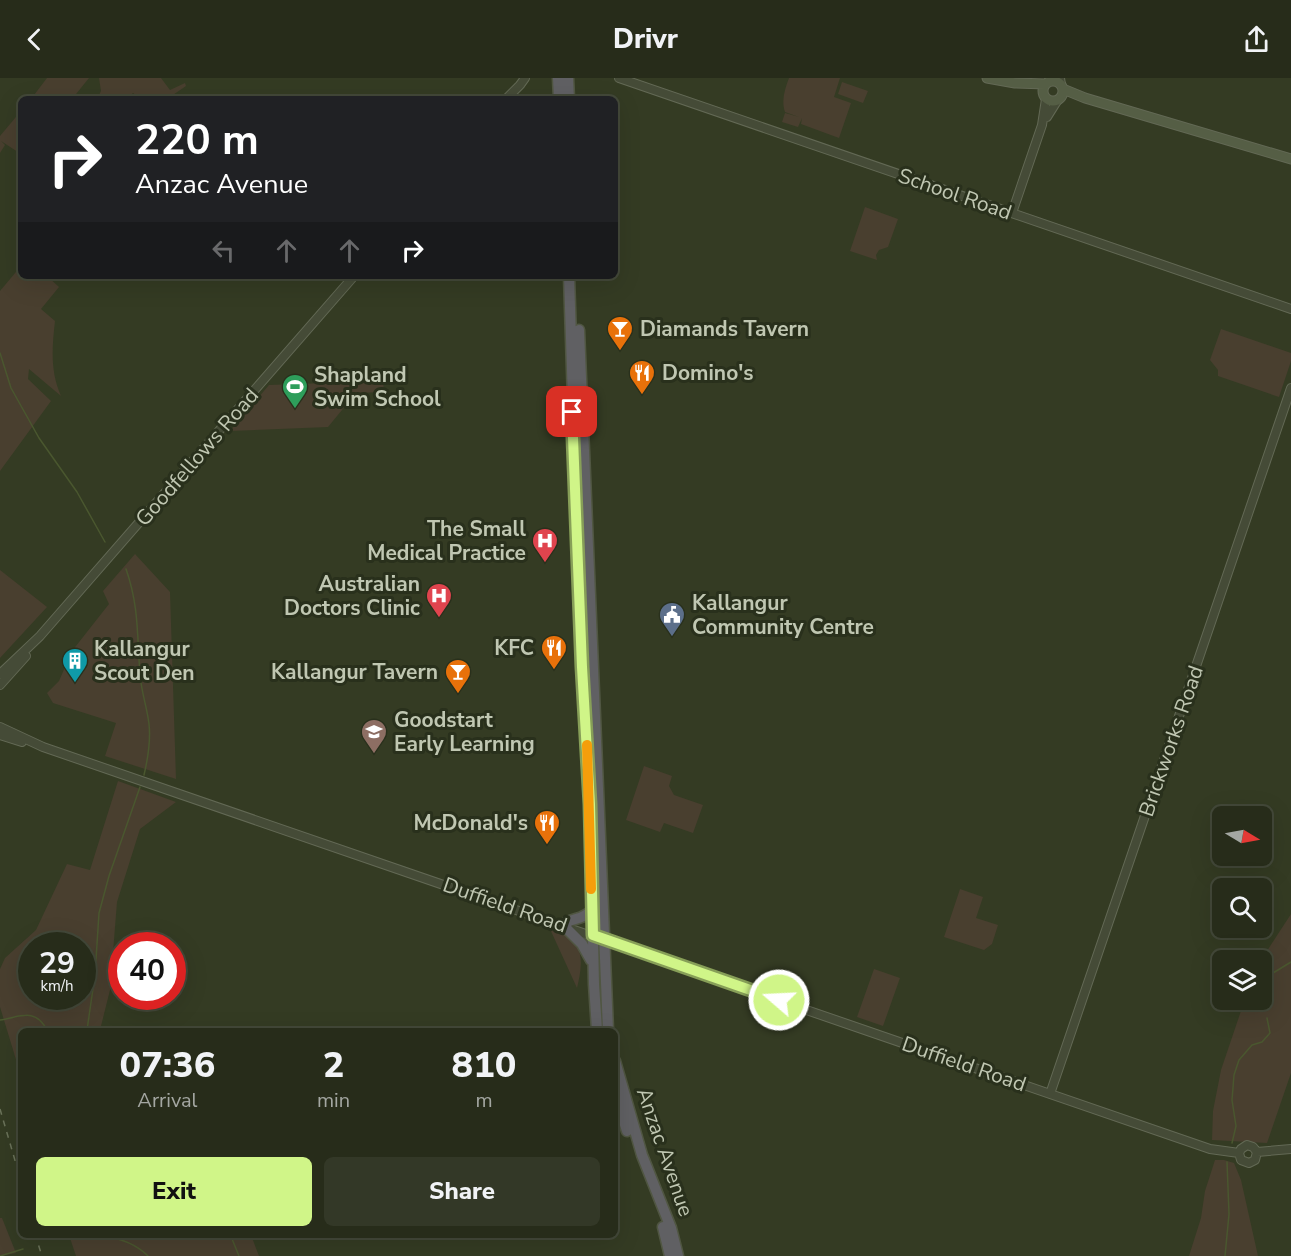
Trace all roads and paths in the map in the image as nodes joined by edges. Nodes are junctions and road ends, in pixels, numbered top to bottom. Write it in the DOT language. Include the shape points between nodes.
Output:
graph roads {
  1 [pos="520,78"];
  2 [pos="525,78"];
  3 [pos="619,78"];
  4 [pos="987,78"];
  5 [pos="566,79"];
  6 [pos="1049,81"];
  7 [pos="1015,83"];
  8 [pos="516,88"];
  9 [pos="1060,90"];
  10 [pos="509,96"];
  11 [pos="560,96"];
  12 [pos="569,96"];
  13 [pos="1045,97"];
  14 [pos="1042,125"];
  15 [pos="1291,159"];
  16 [pos="1012,213"];
  17 [pos="351,279"];
  18 [pos="569,279"];
  19 [pos="576,279"];
  20 [pos="1291,309"];
  21 [pos="1291,388"];
  22 [pos="40,636"];
  23 [pos="0,674"];
  24 [pos="0,685"];
  25 [pos="0,727"];
  26 [pos="0,735"];
  27 [pos="43,747"];
  28 [pos="592,910"];
  29 [pos="563,925"];
  30 [pos="593,935"];
  31 [pos="604,939"];
  32 [pos="593,963"];
  33 [pos="597,1028"];
  34 [pos="608,1028"];
  35 [pos="618,1071"];
  36 [pos="1050,1094"];
  37 [pos="618,1102"];
  38 [pos="1291,1149"];
  39 [pos="1257,1152"];
  40 [pos="1239,1153"];
  41 [pos="670,1256"];
  42 [pos="678,1256"];
  1 -- 8 [label="street"];
  2 -- 8 [label="street"];
  3 -- 16 [label="street, School Road"];
  4 -- 7 [label="main road"];
  5 -- 11 [label="highway"];
  5 -- 12 [label="highway"];
  6 -- 7 [label="main road"];
  6 -- 9 [label="main road" via="1056,81"];
  6 -- 13 [label="main road" via="1043,89"];
  7 -- 13 [label="main road"];
  8 -- 10 [label="street"];
  9 -- 13 [label="main road" via="1051,101"];
  9 -- 14 [label="street"];
  9 -- 15 [label="main road"];
  13 -- 14 [label="street"];
  14 -- 16 [label="street"];
  16 -- 20 [label="street, School Road"];
  17 -- 22 [label="street, Goodfellows Road"];
  18 -- 28 [label="highway"];
  19 -- 31 [label="highway"];
  21 -- 36 [label="street, Brickworks Road"];
  22 -- 23 [label="street, Goodfellows Road"];
  22 -- 24 [label="street, Goodfellows Road"];
  25 -- 27 [label="street, Duffield Road"];
  26 -- 27 [label="street, Duffield Road"];
  27 -- 29 [label="street, Duffield Road"];
  28 -- 29 [label="highway"];
  28 -- 30 [label="highway"];
  29 -- 30 [label="street, Duffield Road"];
  29 -- 32 [label="highway"];
  30 -- 31 [label="street, Duffield Road"];
  30 -- 32 [label="highway"];
  31 -- 34 [label="highway"];
  31 -- 36 [label="street, Duffield Road"];
  32 -- 33 [label="highway"];
  35 -- 42 [label="highway, Anzac Avenue" via="642,1155"];
  36 -- 40 [label="street, Duffield Road" via="1216,1151"];
  37 -- 41 [label="highway, Anzac Avenue"];
  38 -- 39 [label="street"];
  39 -- 40 [label="street" via="1249,1145"];
  39 -- 40 [label="street" via="1250,1163 1243,1161"];
}
